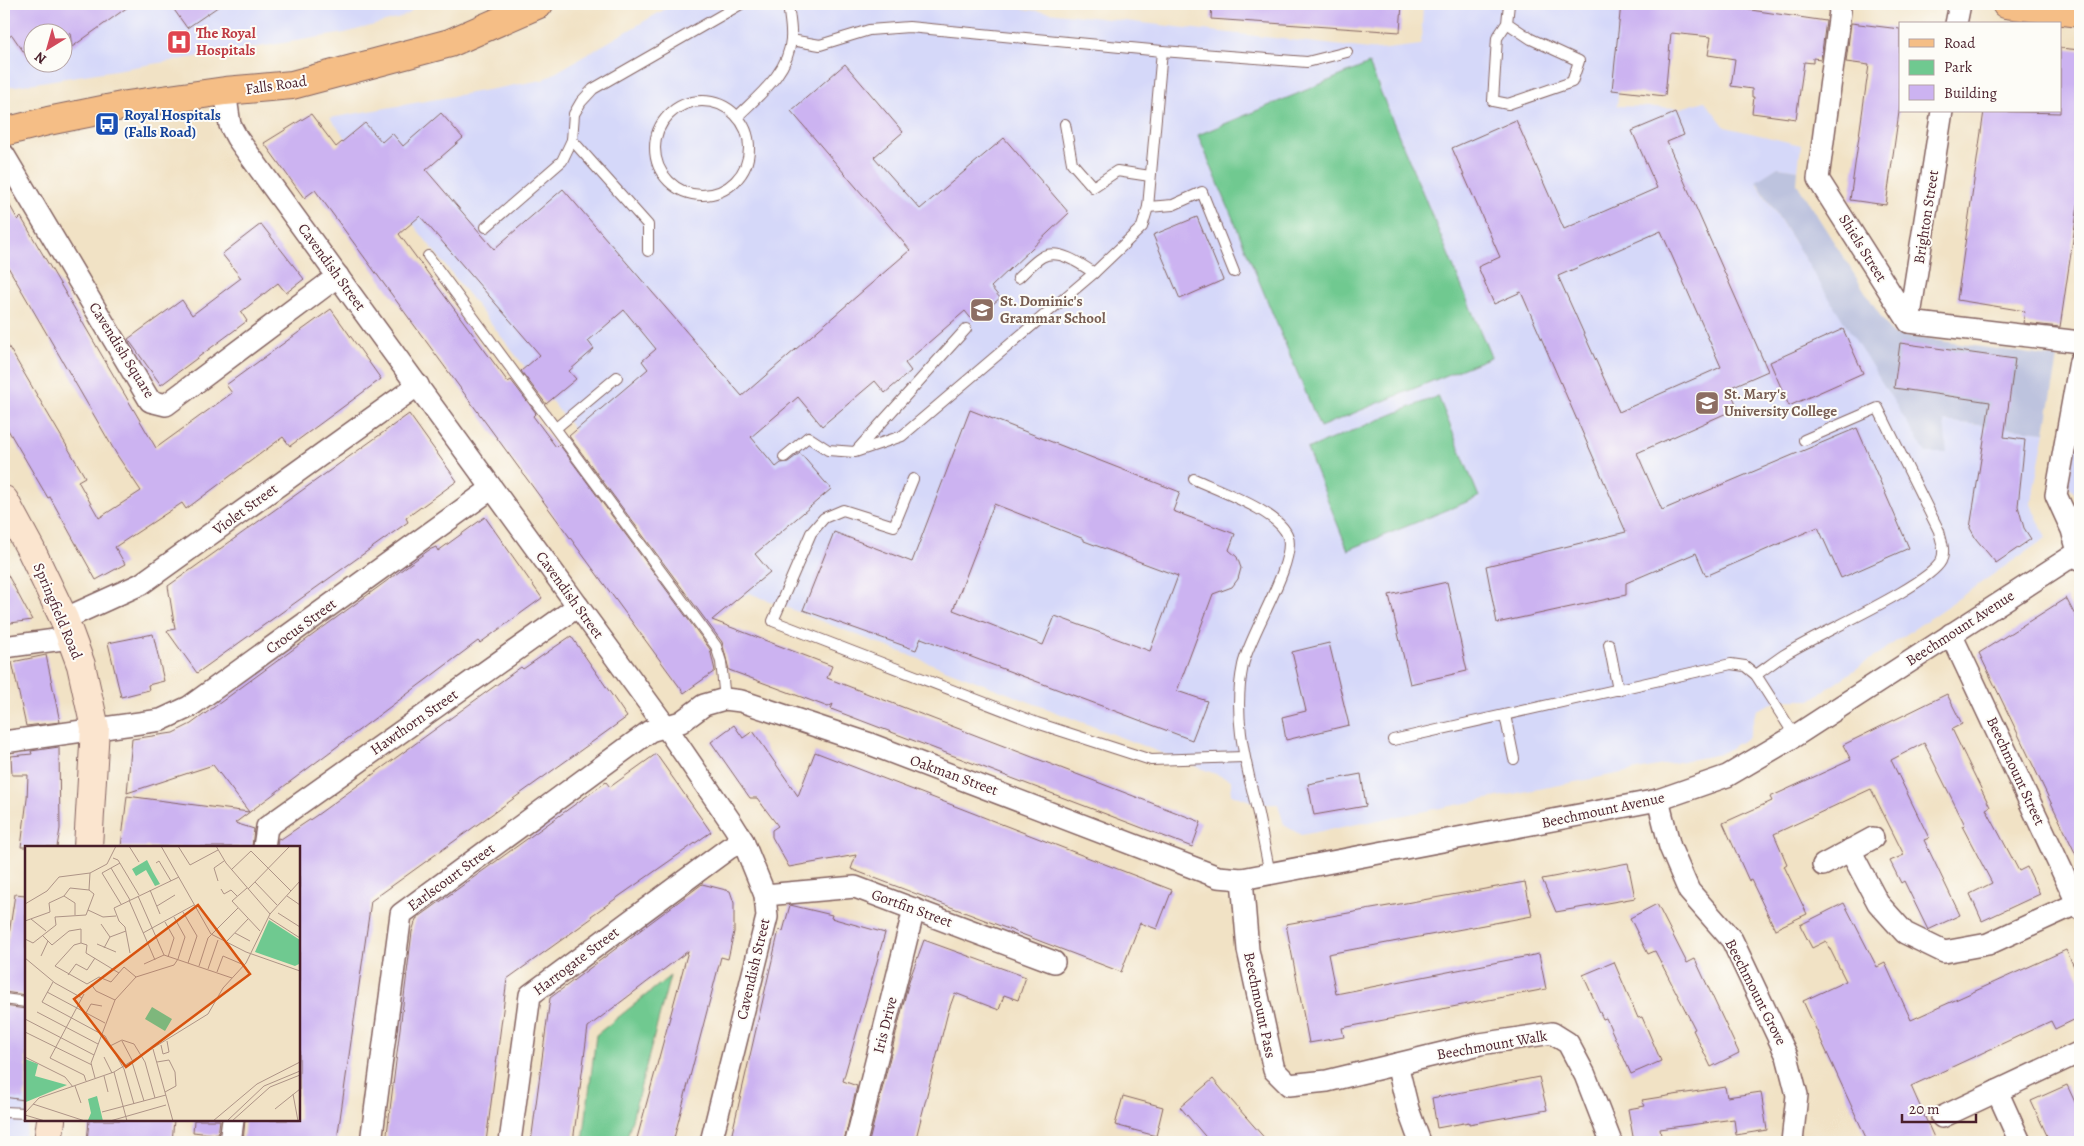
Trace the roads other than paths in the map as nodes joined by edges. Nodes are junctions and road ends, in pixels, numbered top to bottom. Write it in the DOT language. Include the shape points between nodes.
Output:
graph roads {
  1 [pos="539,4"];
  2 [pos="740,4"];
  3 [pos="788,4"];
  4 [pos="1509,4"];
  5 [pos="1838,4"];
  6 [pos="1960,4"];
  7 [pos="2006,4"];
  8 [pos="2080,13"];
  9 [pos="1956,22"];
  10 [pos="1507,23"];
  11 [pos="791,40"];
  12 [pos="1162,51"];
  13 [pos="1347,52"];
  14 [pos="225,91"];
  15 [pos="1942,112"];
  16 [pos="738,116"];
  17 [pos="1065,124"];
  18 [pos="4,132"];
  19 [pos="572,140"];
  20 [pos="4,155"];
  21 [pos="1150,176"];
  22 [pos="1148,207"];
  23 [pos="486,228"];
  24 [pos="648,251"];
  25 [pos="428,256"];
  26 [pos="1234,272"];
  27 [pos="1094,273"];
  28 [pos="338,276"];
  29 [pos="1018,278"];
  30 [pos="1909,322"];
  31 [pos="966,329"];
  32 [pos="2080,342"];
  33 [pos="2080,361"];
  34 [pos="617,377"];
  35 [pos="418,385"];
  36 [pos="556,428"];
  37 [pos="1804,440"];
  38 [pos="855,452"];
  39 [pos="784,456"];
  40 [pos="1194,478"];
  41 [pos="914,479"];
  42 [pos="491,489"];
  43 [pos="4,500"];
  44 [pos="11,528"];
  45 [pos="2080,554"];
  46 [pos="578,606"];
  47 [pos="67,628"];
  48 [pos="1950,634"];
  49 [pos="1609,644"];
  50 [pos="4,647"];
  51 [pos="1756,675"];
  52 [pos="1618,690"];
  53 [pos="725,699"];
  54 [pos="1505,715"];
  55 [pos="666,727"];
  56 [pos="95,728"];
  57 [pos="1795,736"];
  58 [pos="1393,740"];
  59 [pos="4,742"];
  60 [pos="1244,757"];
  61 [pos="1514,758"];
  62 [pos="1658,800"];
  63 [pos="1873,838"];
  64 [pos="743,841"];
  65 [pos="88,846"];
  66 [pos="264,846"];
  67 [pos="1850,850"];
  68 [pos="1823,864"];
  69 [pos="1270,874"];
  70 [pos="1242,879"];
  71 [pos="766,895"];
  72 [pos="2079,906"];
  73 [pos="914,908"];
  74 [pos="1054,962"];
  75 [pos="4,999"];
  76 [pos="25,1002"];
  77 [pos="2080,1052"];
  78 [pos="1396,1064"];
  79 [pos="1997,1091"];
  80 [pos="4,1112"];
  81 [pos="25,1113"];
  82 [pos="1942,1117"];
  83 [pos="51,1121"];
  84 [pos="233,1121"];
  85 [pos="48,1142"];
  86 [pos="230,1142"];
  87 [pos="371,1142"];
  88 [pos="510,1142"];
  89 [pos="711,1142"];
  90 [pos="856,1142"];
  91 [pos="1420,1142"];
  92 [pos="1611,1142"];
  93 [pos="1792,1142"];
  94 [pos="2020,1142"];
  1 -- 14 [label="main road, Falls Road" via="450,42 406,56 292,85"];
  2 -- 19 [label="lane" via="593,89 574,114"];
  3 -- 11 [label="lane"];
  4 -- 10 [label="lane"];
  5 -- 30 [label="street, Shiels Street" via="1840,10 1818,179"];
  6 -- 9 [label="street"];
  7 -- 8 [label="main road"];
  10 -- 10 [label="lane" via="1497,38 1493,101 1508,104 1572,82 1579,62 1531,40"];
  11 -- 12 [label="lane" via="820,45 868,30 909,27"];
  11 -- 16 [label="lane" via="773,82"];
  12 -- 13 [label="lane" via="1307,62"];
  12 -- 21 [label="lane"];
  14 -- 18 [label="main road, Falls Road" via="127,105"];
  14 -- 28 [label="street, Cavendish Street" via="230,125 237,138"];
  15 -- 30 [label="street, Brighton Street"];
  16 -- 16 [label="lane" via="725,106 710,101 678,106 666,116 654,146 664,177 689,194 704,196 732,185 746,166 750,144"];
  17 -- 21 [label="lane" via="1072,163 1093,187 1117,171"];
  19 -- 23 [label="lane" via="562,162"];
  19 -- 24 [label="lane" via="648,225"];
  20 -- 28 [label="street, Cavendish Square" via="150,401 166,405"];
  21 -- 22 [label="lane"];
  22 -- 26 [label="lane" via="1173,205 1202,192"];
  22 -- 27 [label="lane" via="1142,227"];
  25 -- 36 [label="lane"];
  27 -- 29 [label="lane" via="1076,261 1055,254 1043,256"];
  27 -- 38 [label="lane" via="902,436"];
  28 -- 35 [label="street, Cavendish Street"];
  30 -- 32 [label="street"];
  31 -- 38 [label="lane"];
  33 -- 45 [label="street" via="2056,495"];
  34 -- 36 [label="lane"];
  35 -- 42 [label="street, Cavendish Street"];
  35 -- 47 [label="street, Violet Street" via="141,584"];
  36 -- 53 [label="lane" via="716,646"];
  37 -- 51 [label="lane" via="1878,408 1939,531 1944,552 1931,573 1784,655"];
  38 -- 39 [label="lane" via="828,450 808,437"];
  40 -- 60 [label="lane" via="1259,510 1283,527 1288,538 1287,560 1243,664 1238,705"];
  41 -- 60 [label="lane" via="894,526 843,510 824,518 810,533 773,620 1037,722 1150,760"];
  42 -- 46 [label="street, Cavendish Street"];
  42 -- 56 [label="street, Crocus Street" via="189,707 161,720"];
  43 -- 44 [label="main road, Springfield Road"];
  44 -- 47 [label="main road, Springfield Road"];
  45 -- 48 [label="street, Beechmount Avenue"];
  46 -- 55 [label="street, Cavendish Street"];
  46 -- 66 [label="street, Hawthorn Street" via="266,827"];
  47 -- 50 [label="street, Violet Street"];
  47 -- 56 [label="main road, Springfield Road" via="81,665"];
  48 -- 57 [label="street, Beechmount Avenue"];
  48 -- 72 [label="street, Beechmount Street"];
  49 -- 52 [label="lane"];
  51 -- 52 [label="lane" via="1745,666 1731,664"];
  51 -- 57 [label="lane"];
  52 -- 54 [label="lane"];
  53 -- 55 [label="street, Oakman Street" via="704,705 681,722"];
  53 -- 70 [label="street, Oakman Street" via="741,701 870,744 1218,876"];
  54 -- 58 [label="lane"];
  54 -- 61 [label="lane"];
  55 -- 64 [label="street, Cavendish Street"];
  55 -- 87 [label="street, Earlscourt Street" via="650,731 401,914"];
  56 -- 59 [label="street, Crocus Street"];
  56 -- 65 [label="main road, Springfield Road"];
  57 -- 62 [label="street, Beechmount Avenue" via="1727,776"];
  60 -- 69 [label="lane"];
  62 -- 69 [label="street, Beechmount Avenue"];
  62 -- 93 [label="street, Beechmount Grove" via="1670,847 1688,891 1732,940 1787,1056 1797,1095"];
  63 -- 67 [label="street"];
  64 -- 71 [label="street, Cavendish Street"];
  64 -- 88 [label="street, Harrogate Street" via="729,848 530,995"];
  67 -- 68 [label="street"];
  67 -- 72 [label="street" via="1878,903 1899,927 1944,952 1988,944"];
  69 -- 70 [label="street, Beechmount Avenue"];
  70 -- 78 [label="street, Beechmount Pass" via="1248,950 1274,1070 1289,1085 1327,1081"];
  71 -- 73 [label="street, Gortfin Street" via="855,887"];
  71 -- 89 [label="street, Cavendish Street" via="767,917"];
  73 -- 74 [label="street, Gortfin Street"];
  73 -- 90 [label="street, Iris Drive"];
  75 -- 76 [label="lane"];
  77 -- 79 [label="street"];
  78 -- 91 [label="street"];
  78 -- 92 [label="street, Beechmount Walk" via="1480,1044 1552,1033 1568,1044 1585,1076"];
  79 -- 82 [label="street"];
  79 -- 94 [label="street"];
  80 -- 81 [label="lane"];
  83 -- 85 [label="main road"];
  84 -- 86 [label="street"];
}
